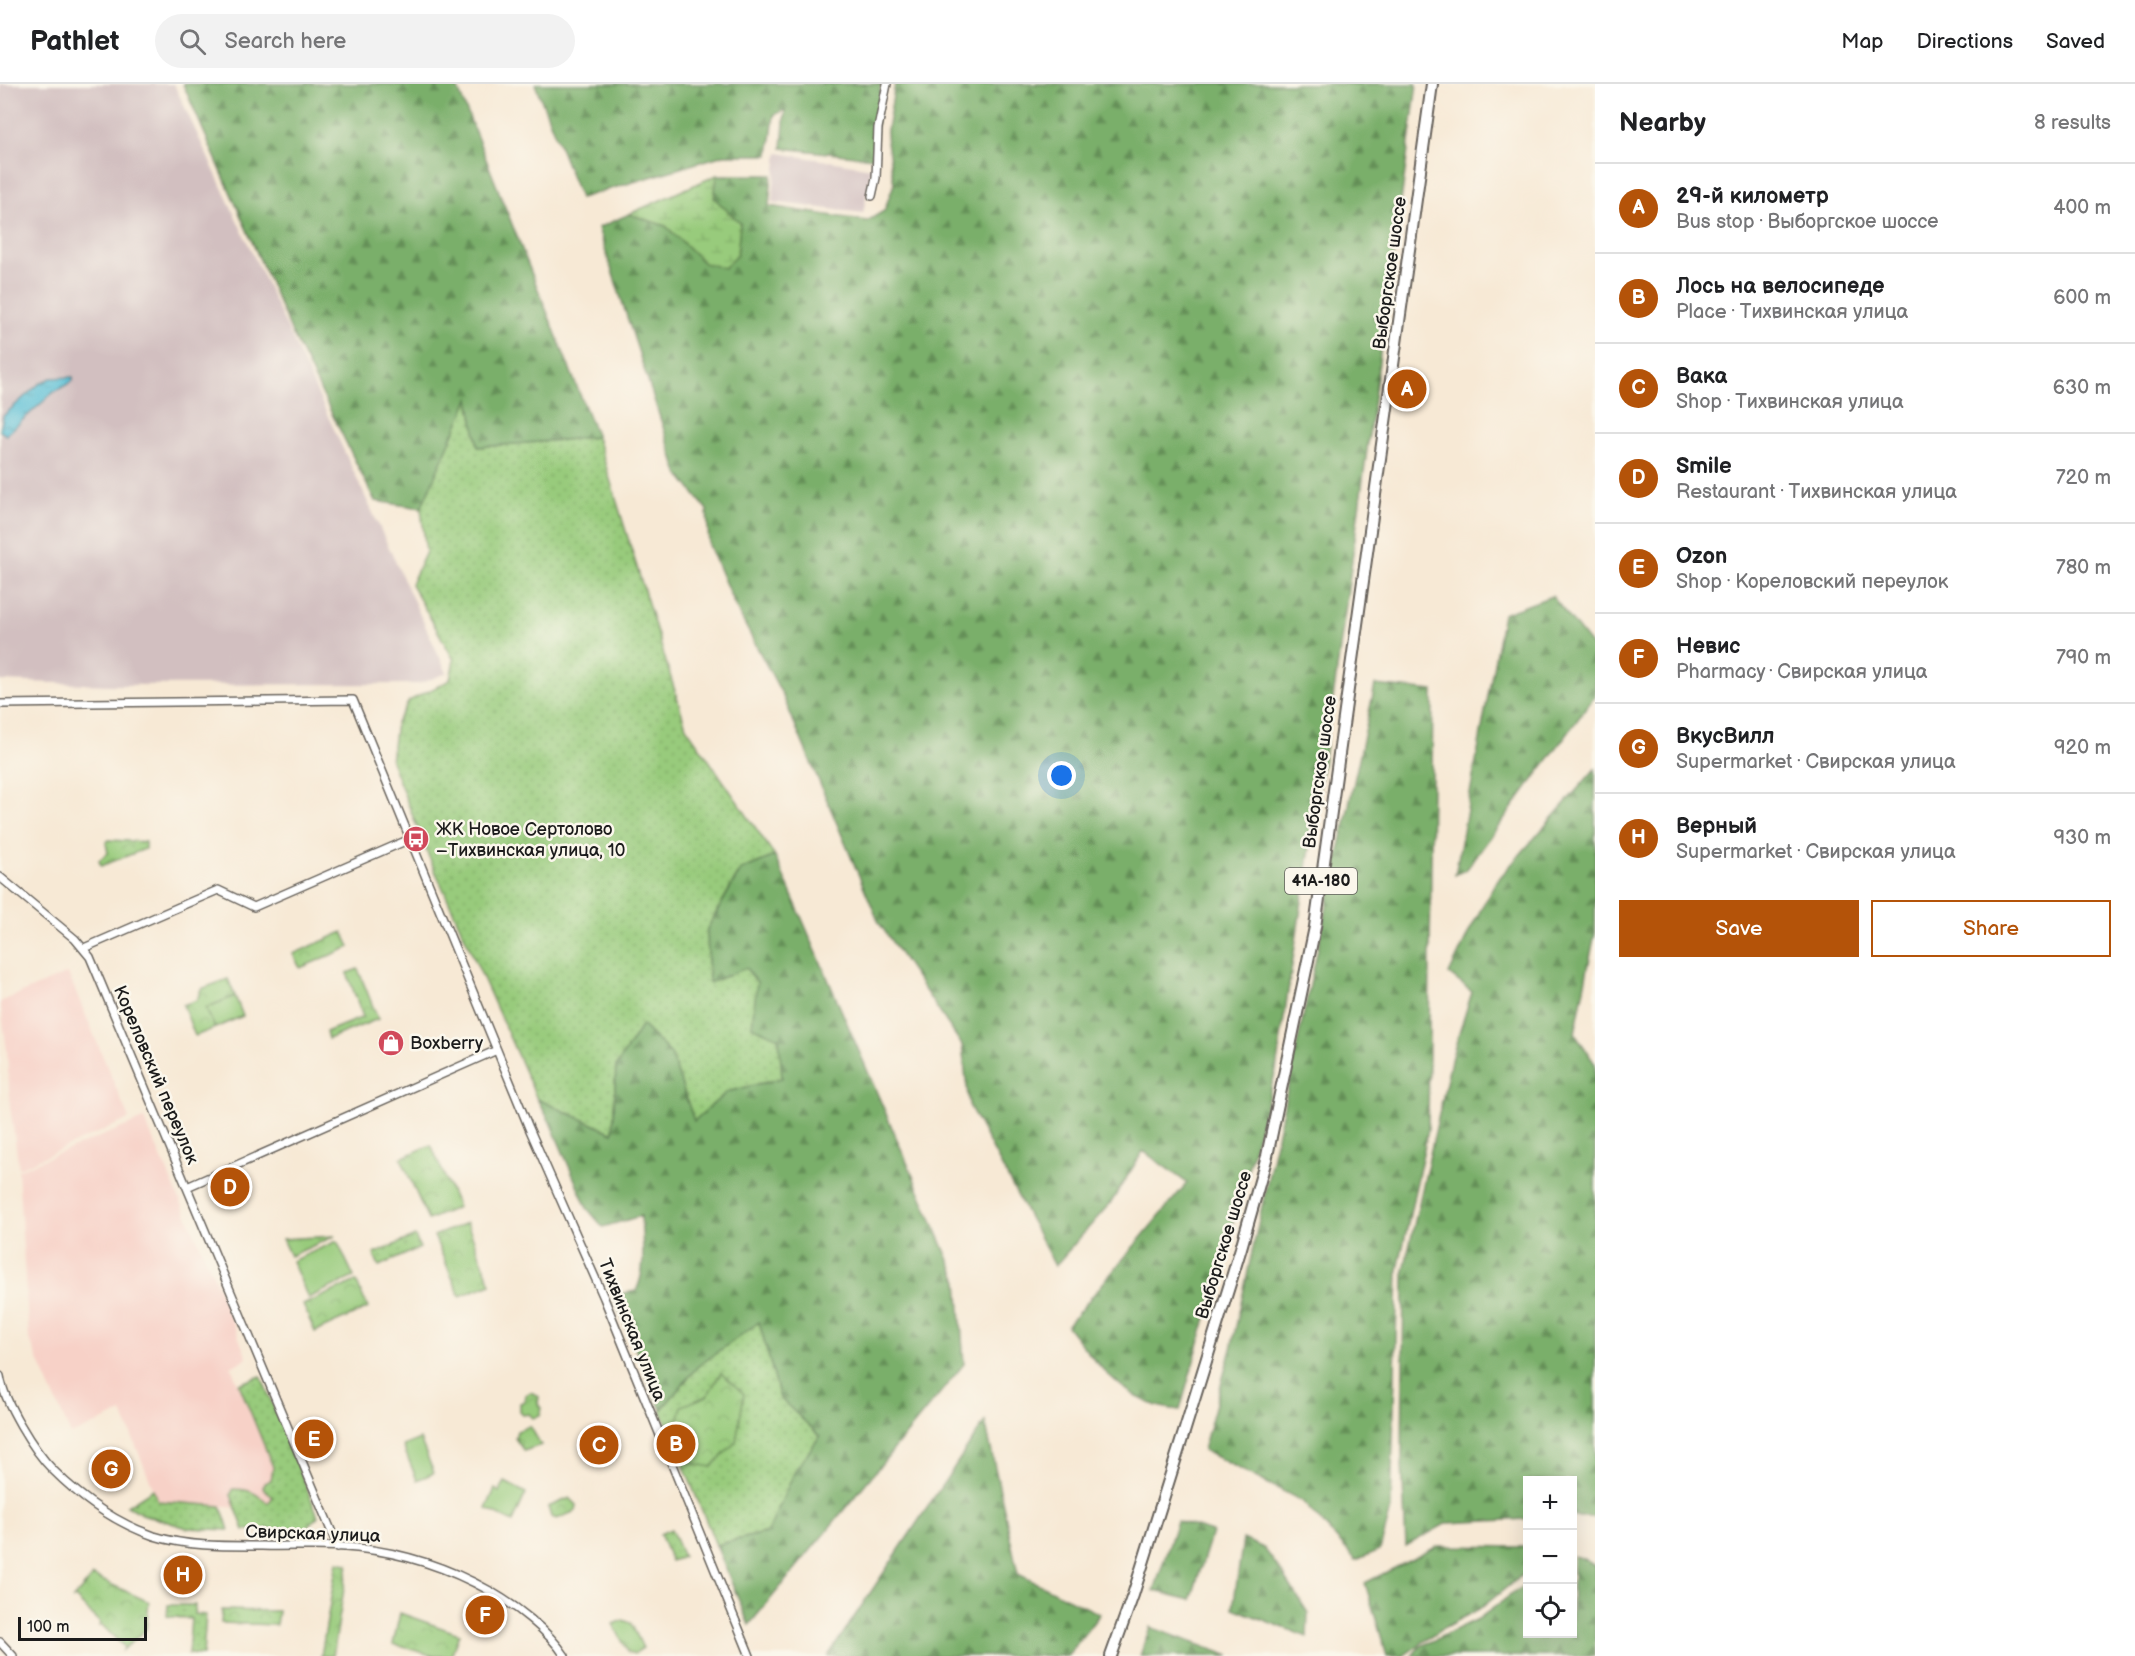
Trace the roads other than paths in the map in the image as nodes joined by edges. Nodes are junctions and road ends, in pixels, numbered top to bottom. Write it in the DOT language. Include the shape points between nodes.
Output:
graph roads {
  1 [pos="887,84"];
  2 [pos="1432,84"];
  3 [pos="872,196"];
  4 [pos="0,704"];
  5 [pos="410,839"];
  6 [pos="0,877"];
  7 [pos="84,948"];
  8 [pos="497,1050"];
  9 [pos="187,1187"];
  10 [pos="0,1376"];
  11 [pos="338,1547"];
  12 [pos="0,1642"];
  13 [pos="13,1656"];
  14 [pos="565,1656"];
  15 [pos="750,1656"];
  16 [pos="1111,1656"];
  1 -- 3 [label="street" via="878,128"];
  2 -- 16 [label="main road, Выборгское шоссе / 41А-180" via="1315,927 1288,1063 1241,1248"];
  4 -- 5 [label="street, Тихвинская улица" via="353,700"];
  5 -- 7 [label="street" via="254,907 218,890"];
  5 -- 8 [label="street, Тихвинская улица"];
  6 -- 7 [label="street"];
  7 -- 9 [label="street, Кореловский переулок"];
  8 -- 9 [label="street"];
  8 -- 15 [label="street, Тихвинская улица" via="604,1298"];
  9 -- 11 [label="street, Кореловский переулок"];
  10 -- 11 [label="street, Свирская улица" via="20,1425 44,1460 76,1493 139,1530 212,1546"];
  11 -- 14 [label="street, Свирская улица" via="389,1553 440,1567 472,1581 526,1615"];
  12 -- 13 [label="street"];
}
